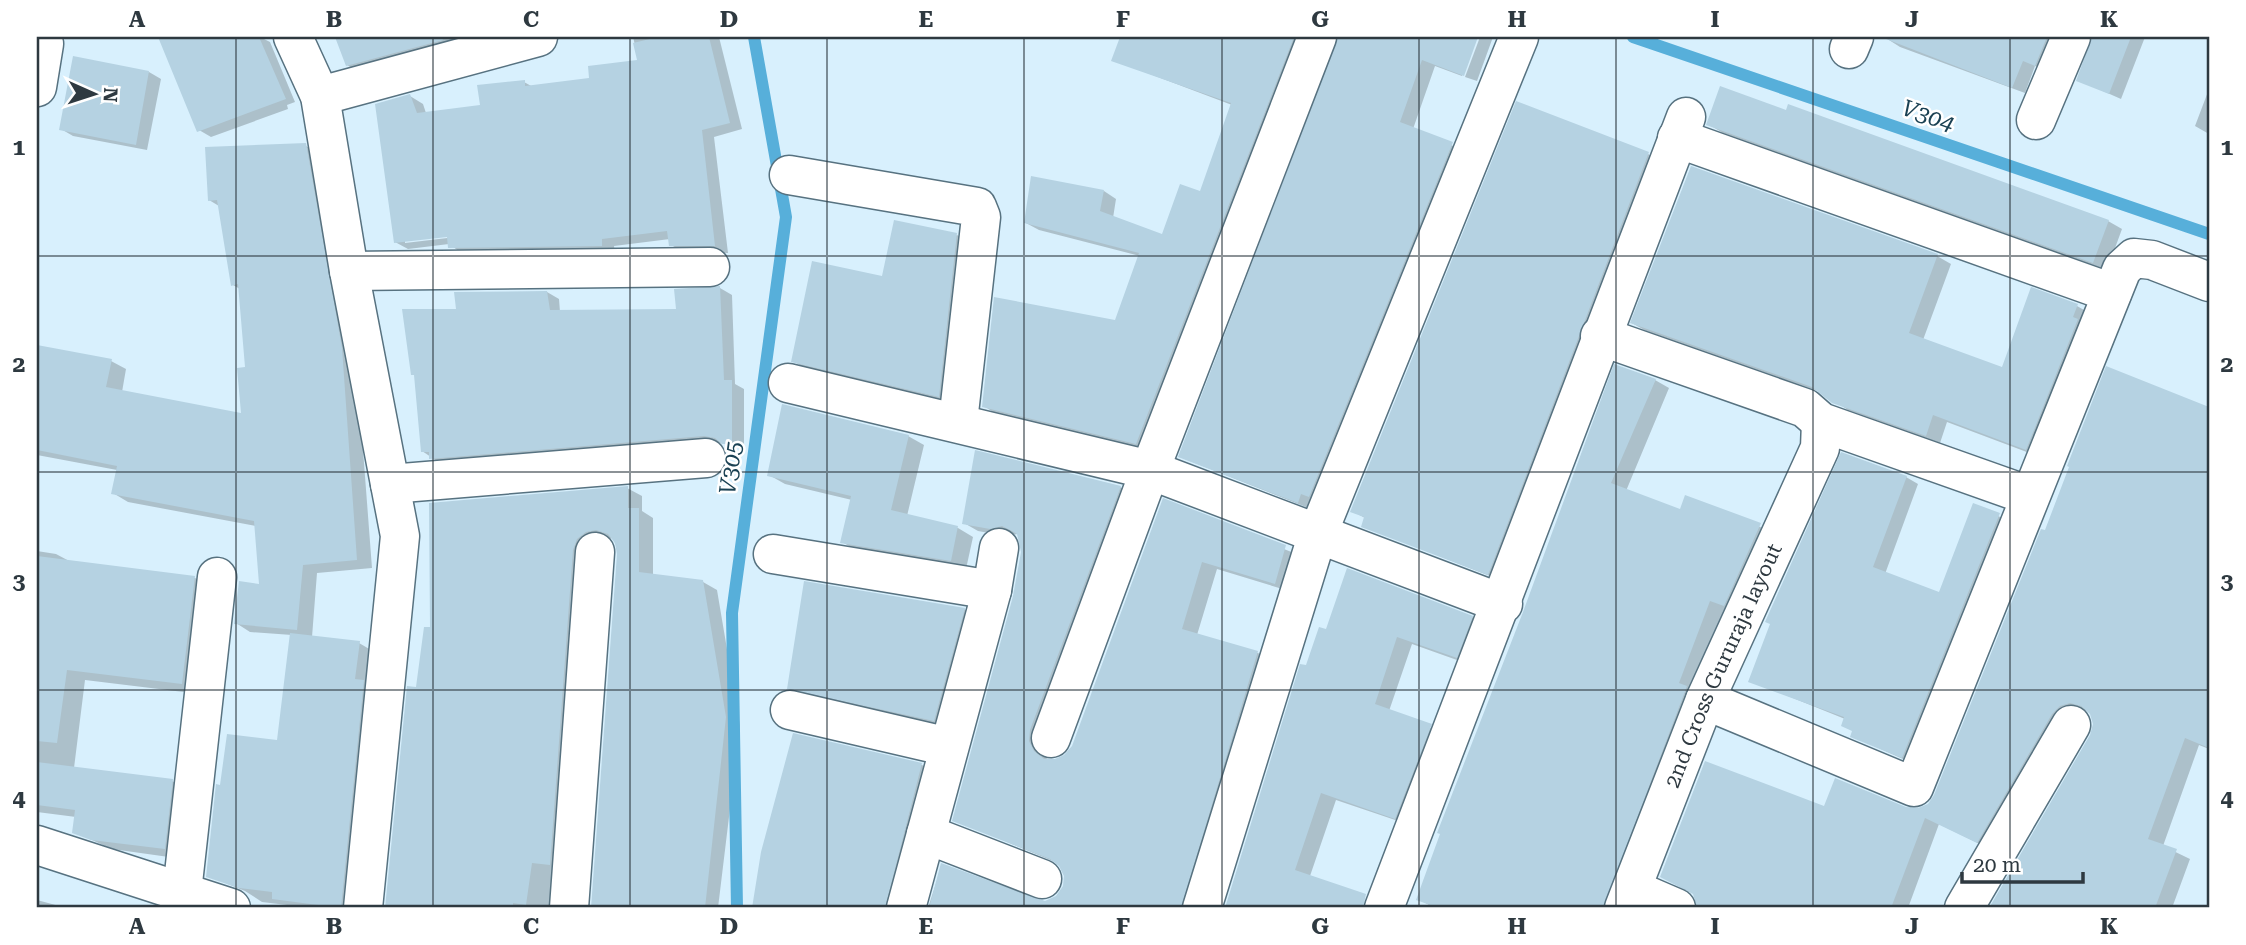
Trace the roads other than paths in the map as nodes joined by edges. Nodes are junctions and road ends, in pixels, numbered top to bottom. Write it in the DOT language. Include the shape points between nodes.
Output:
graph roads {
  1 [pos="293,37"];
  2 [pos="538,37"];
  3 [pos="1317,37"];
  4 [pos="1518,37"];
  5 [pos="2071,37"];
  6 [pos="37,41"];
  7 [pos="37,86"];
  8 [pos="320,96"];
  9 [pos="2036,120"];
  10 [pos="789,175"];
  11 [pos="710,267"];
  12 [pos="349,271"];
  13 [pos="2209,282"];
  14 [pos="2112,293"];
  15 [pos="1600,336"];
  16 [pos="788,383"];
  17 [pos="958,422"];
  18 [pos="1821,422"];
  19 [pos="706,458"];
  20 [pos="1150,470"];
  21 [pos="390,484"];
  22 [pos="2030,496"];
  23 [pos="1318,533"];
  24 [pos="999,548"];
  25 [pos="595,552"];
  26 [pos="773,554"];
  27 [pos="217,577"];
  28 [pos="992,590"];
  29 [pos="1503,604"];
  30 [pos="1705,699"];
  31 [pos="790,710"];
  32 [pos="2071,725"];
  33 [pos="1051,738"];
  34 [pos="949,747"];
  35 [pos="926,834"];
  36 [pos="37,845"];
  37 [pos="1042,879"];
  38 [pos="182,892"];
  39 [pos="1628,899"];
  40 [pos="231,908"];
  41 [pos="363,908"];
  42 [pos="569,908"];
  43 [pos="906,908"];
  44 [pos="1202,908"];
  45 [pos="1384,908"];
  46 [pos="1676,908"];
  47 [pos="1964,908"];
  1 -- 8 [label="street"];
  2 -- 8 [label="street"];
  3 -- 20 [label="street"];
  4 -- 23 [label="street"];
  5 -- 9 [label="street"];
  6 -- 7 [label="street" via="44,44"];
  8 -- 12 [label="street"];
  10 -- 17 [label="street" via="977,207 981,217"];
  11 -- 12 [label="street"];
  12 -- 21 [label="street"];
  13 -- 14 [label="street" via="2152,260 2134,258 2122,269"];
  14 -- 15 [label="street" via="1681,127"];
  14 -- 22 [label="street"];
  15 -- 18 [label="street" via="1805,408"];
  15 -- 29 [label="street"];
  16 -- 17 [label="street"];
  17 -- 20 [label="street"];
  18 -- 22 [label="street"];
  18 -- 30 [label="street, 2nd Cross Gururaja layout" via="1820,448"];
  19 -- 21 [label="street"];
  20 -- 23 [label="street"];
  20 -- 33 [label="street"];
  21 -- 41 [label="street" via="400,536"];
  22 -- 30 [label="street" via="1914,788"];
  23 -- 29 [label="street"];
  23 -- 44 [label="street"];
  24 -- 28 [label="street"];
  25 -- 42 [label="street"];
  26 -- 28 [label="street"];
  27 -- 38 [label="street"];
  28 -- 34 [label="street"];
  29 -- 45 [label="street"];
  30 -- 39 [label="street, 2nd Cross Gururaja layout"];
  31 -- 34 [label="street"];
  32 -- 47 [label="street"];
  34 -- 35 [label="street"];
  35 -- 37 [label="street"];
  35 -- 43 [label="street"];
  36 -- 38 [label="street"];
  38 -- 40 [label="street"];
  39 -- 46 [label="street"];
}
